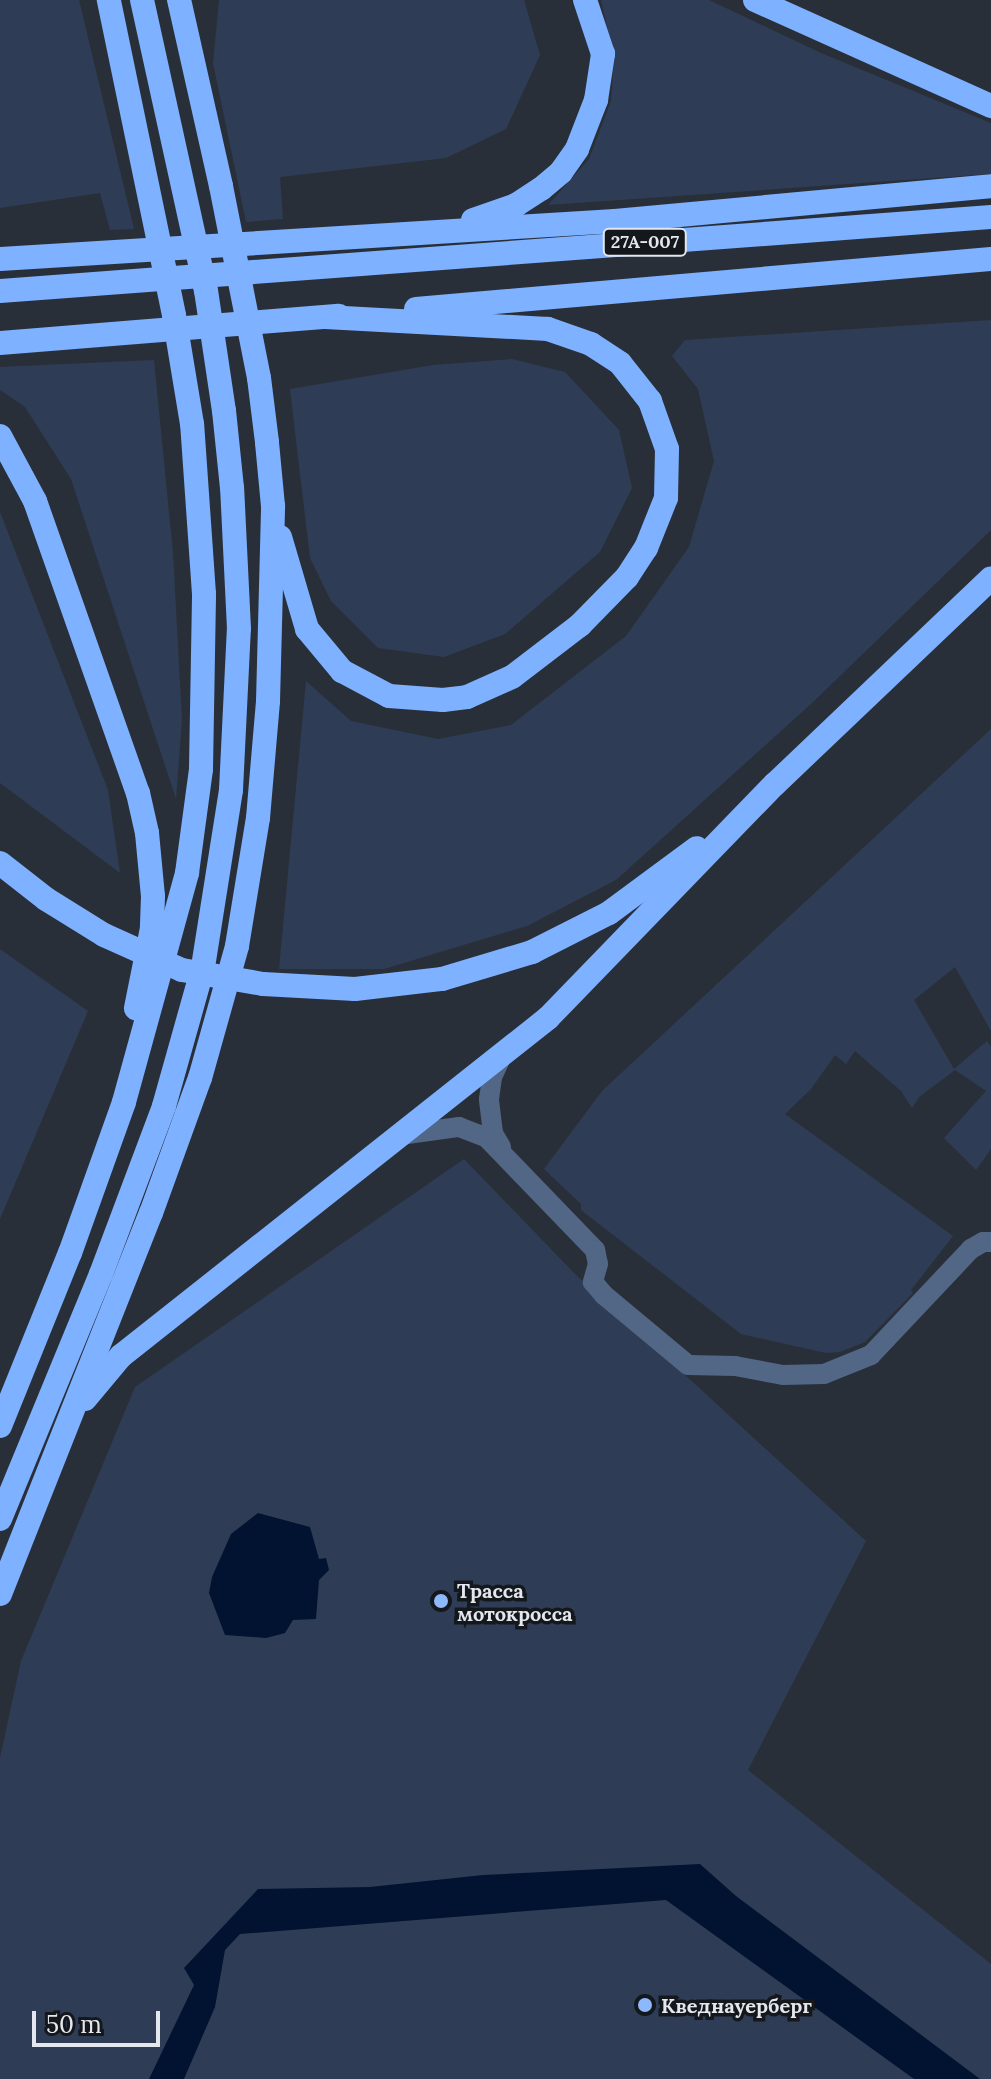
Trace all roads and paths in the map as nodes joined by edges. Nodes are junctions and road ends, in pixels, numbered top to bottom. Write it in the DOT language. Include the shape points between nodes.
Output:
graph roads {
  1 [pos="142,0"];
  2 [pos="179,0"];
  3 [pos="192,0"];
  4 [pos="585,0"];
  5 [pos="755,0"];
  6 [pos="109,4"];
  7 [pos="193,65"];
  8 [pos="991,106"];
  9 [pos="991,186"];
  10 [pos="991,217"];
  11 [pos="446,229"];
  12 [pos="0,259"];
  13 [pos="991,259"];
  14 [pos="0,291"];
  15 [pos="316,318"];
  16 [pos="0,343"];
  17 [pos="0,436"];
  18 [pos="273,506"];
  19 [pos="991,578"];
  20 [pos="759,800"];
  21 [pos="0,863"];
  22 [pos="503,1053"];
  23 [pos="124,1102"];
  24 [pos="400,1135"];
  25 [pos="504,1154"];
  26 [pos="991,1242"];
  27 [pos="66,1424"];
  28 [pos="0,1426"];
  29 [pos="0,1519"];
  30 [pos="0,1594"];
  1 -- 29 [label="highway" via="206,291 224,411 239,629 231,790 203,967 164,1106"];
  2 -- 7 [label="highway"];
  3 -- 7 [label="highway"];
  4 -- 11 [label="highway" via="603,54 596,100 577,149 561,172 516,205"];
  5 -- 8 [label="highway"];
  6 -- 23 [label="highway" via="192,424 204,594 202,754 194,833"];
  7 -- 18 [label="highway" via="259,378"];
  9 -- 11 [label="highway" via="615,221"];
  10 -- 14 [label="highway, 27А-007"];
  11 -- 12 [label="highway"];
  13 -- 15 [label="highway, 27А-007"];
  15 -- 16 [label="highway, 27А-007"];
  15 -- 18 [label="highway" via="548,329 591,344 620,363 650,401 667,449 666,498 658,524 633,567 580,625 512,677 467,697 443,700 389,696 365,686 321,649 295,598"];
  17 -- 23 [label="highway" via="35,501 127,757 147,833 152,928 128,1043"];
  18 -- 27 [label="highway" via="264,758 237,946 184,1123"];
  19 -- 20 [label="highway"];
  20 -- 21 [label="highway" via="638,894 577,931 532,952 400,986 318,989 182,970 121,943 46,899"];
  20 -- 22 [label="highway" via="548,1018"];
  22 -- 24 [label="highway"];
  22 -- 25 [label="street" via="489,1099 493,1133"];
  23 -- 28 [label="highway"];
  24 -- 25 [label="street" via="466,1129 487,1138"];
  24 -- 27 [label="highway" via="121,1356"];
  25 -- 26 [label="street" via="595,1250 593,1282 604,1295 688,1365 824,1374 871,1355 971,1249"];
  27 -- 30 [label="highway"];
}
